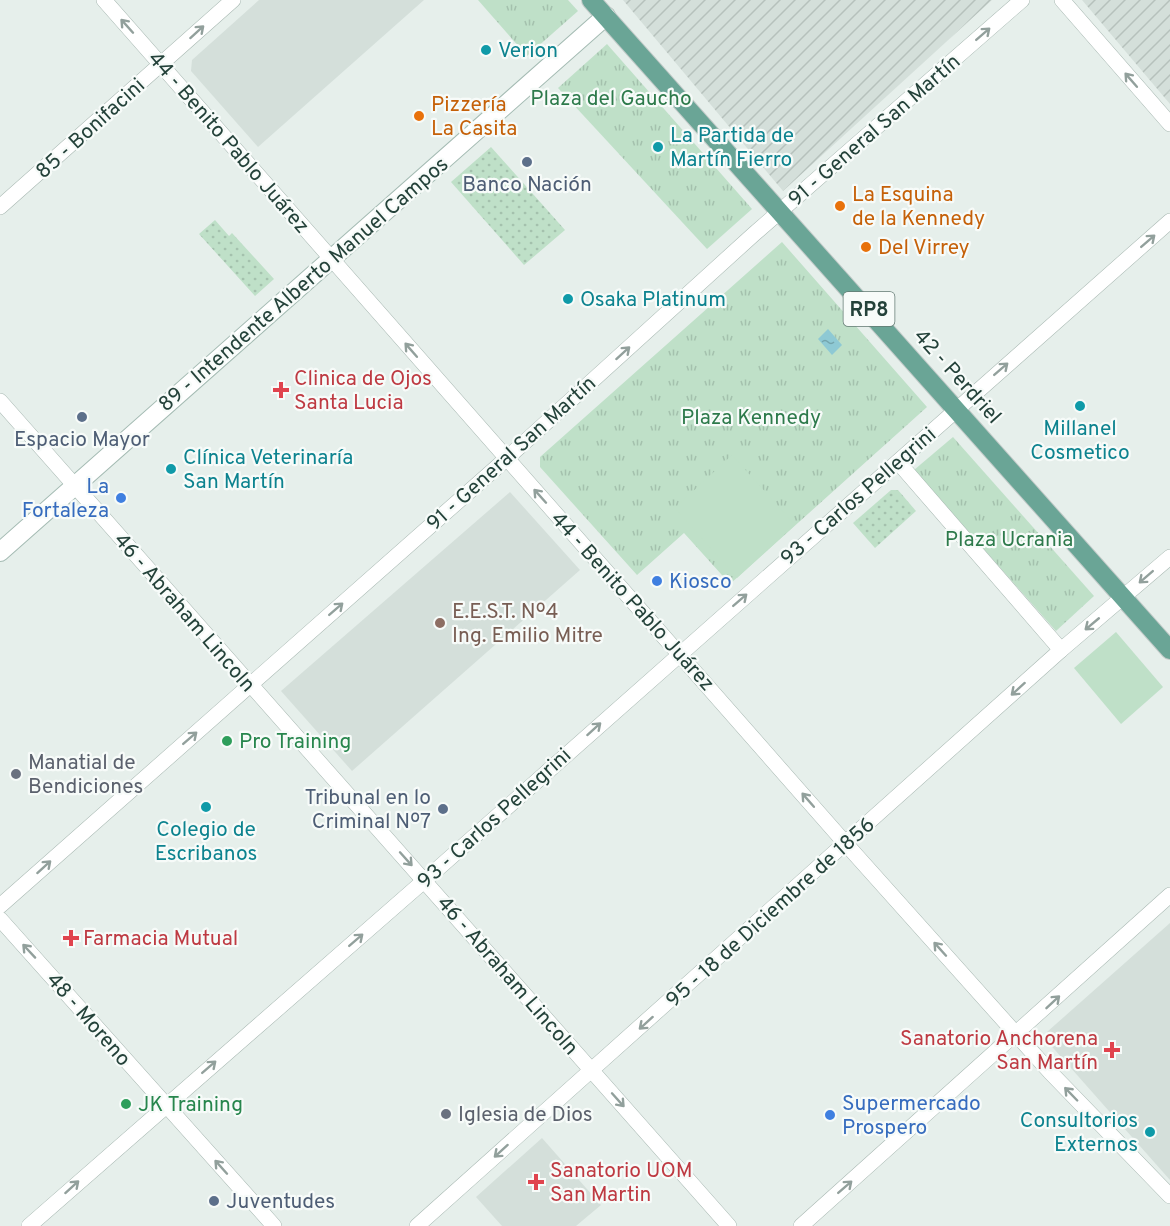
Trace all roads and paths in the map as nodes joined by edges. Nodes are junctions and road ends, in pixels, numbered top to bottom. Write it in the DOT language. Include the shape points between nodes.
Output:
graph roads {
  1 [pos="104,0"];
  2 [pos="233,0"];
  3 [pos="591,0"];
  4 [pos="1022,0"];
  5 [pos="1062,0"];
  6 [pos="606,16"];
  7 [pos="161,65"];
  8 [pos="1170,124"];
  9 [pos="0,207"];
  10 [pos="781,211"];
  11 [pos="1170,221"];
  12 [pos="331,260"];
  13 [pos="0,401"];
  14 [pos="957,408"];
  15 [pos="506,459"];
  16 [pos="898,462"];
  17 [pos="74,486"];
  18 [pos="0,552"];
  19 [pos="1170,557"];
  20 [pos="1123,598"];
  21 [pos="1061,650"];
  22 [pos="1170,650"];
  23 [pos="680,652"];
  24 [pos="250,686"];
  25 [pos="846,844"];
  26 [pos="425,880"];
  27 [pos="1170,895"];
  28 [pos="0,906"];
  29 [pos="0,919"];
  30 [pos="1017,1035"];
  31 [pos="592,1071"];
  32 [pos="164,1106"];
  33 [pos="1170,1196"];
  34 [pos="29,1226"];
  35 [pos="274,1226"];
  36 [pos="417,1226"];
  37 [pos="729,1226"];
  38 [pos="801,1226"];
  7 -- 1 [label="street, 44 - Benito Pablo Juárez, one-way"];
  7 -- 2 [label="street, 85 - Bonifacini, one-way"];
  3 -- 6 [label="main road, 42 - Perdriel / RP8"];
  10 -- 4 [label="street, 91 - General San Martín, one-way"];
  8 -- 5 [label="street, one-way"];
  6 -- 10 [label="main road, 42 - Perdriel / RP8"];
  6 -- 12 [label="street, 89 - Intendente Alberto Manuel Campos"];
  7 -- 9 [label="street, 85 - Bonifacini"];
  7 -- 12 [label="street, 44 - Benito Pablo Juárez"];
  10 -- 14 [label="main road, 42 - Perdriel / RP8"];
  15 -- 10 [label="street, 91 - General San Martín, one-way"];
  14 -- 11 [label="street, 93 - Carlos Pellegrini, one-way"];
  15 -- 12 [label="street, 44 - Benito Pablo Juárez, one-way"];
  12 -- 17 [label="street, 89 - Intendente Alberto Manuel Campos"];
  13 -- 17 [label="street, 46 - Abraham Lincoln"];
  14 -- 16 [label="street, 93 - Carlos Pellegrini"];
  14 -- 20 [label="main road, 42 - Perdriel / RP8"];
  23 -- 15 [label="street, 44 - Benito Pablo Juárez, one-way"];
  24 -- 15 [label="street, 91 - General San Martín, one-way"];
  16 -- 21 [label="street"];
  23 -- 16 [label="street, 93 - Carlos Pellegrini, one-way"];
  17 -- 18 [label="street, 89 - Intendente Alberto Manuel Campos"];
  17 -- 24 [label="street, 46 - Abraham Lincoln"];
  19 -- 20 [label="street, 95 - 18 de Diciembre de 1856, one-way"];
  20 -- 21 [label="street, 95 - 18 de Diciembre de 1856, one-way"];
  20 -- 22 [label="main road, 42 - Perdriel / RP8"];
  21 -- 25 [label="street, 95 - 18 de Diciembre de 1856, one-way"];
  25 -- 23 [label="street, 44 - Benito Pablo Juárez, one-way"];
  26 -- 23 [label="street, 93 - Carlos Pellegrini, one-way"];
  24 -- 26 [label="street, 46 - Abraham Lincoln, one-way"];
  28 -- 24 [label="street, 91 - General San Martín, one-way"];
  30 -- 25 [label="street, 44 - Benito Pablo Juárez, one-way"];
  25 -- 31 [label="street, 95 - 18 de Diciembre de 1856, one-way"];
  26 -- 31 [label="street, 46 - Abraham Lincoln"];
  32 -- 26 [label="street, 93 - Carlos Pellegrini, one-way"];
  30 -- 27 [label="street, one-way"];
  32 -- 29 [label="street, 48 - Moreno, one-way"];
  33 -- 30 [label="street, 44 - Benito Pablo Juárez, one-way"];
  38 -- 30 [label="street, one-way"];
  31 -- 36 [label="street, 95 - 18 de Diciembre de 1856, one-way"];
  31 -- 37 [label="street, 46 - Abraham Lincoln, one-way"];
  34 -- 32 [label="street, 93 - Carlos Pellegrini, one-way"];
  35 -- 32 [label="street, 48 - Moreno, one-way"];
}
